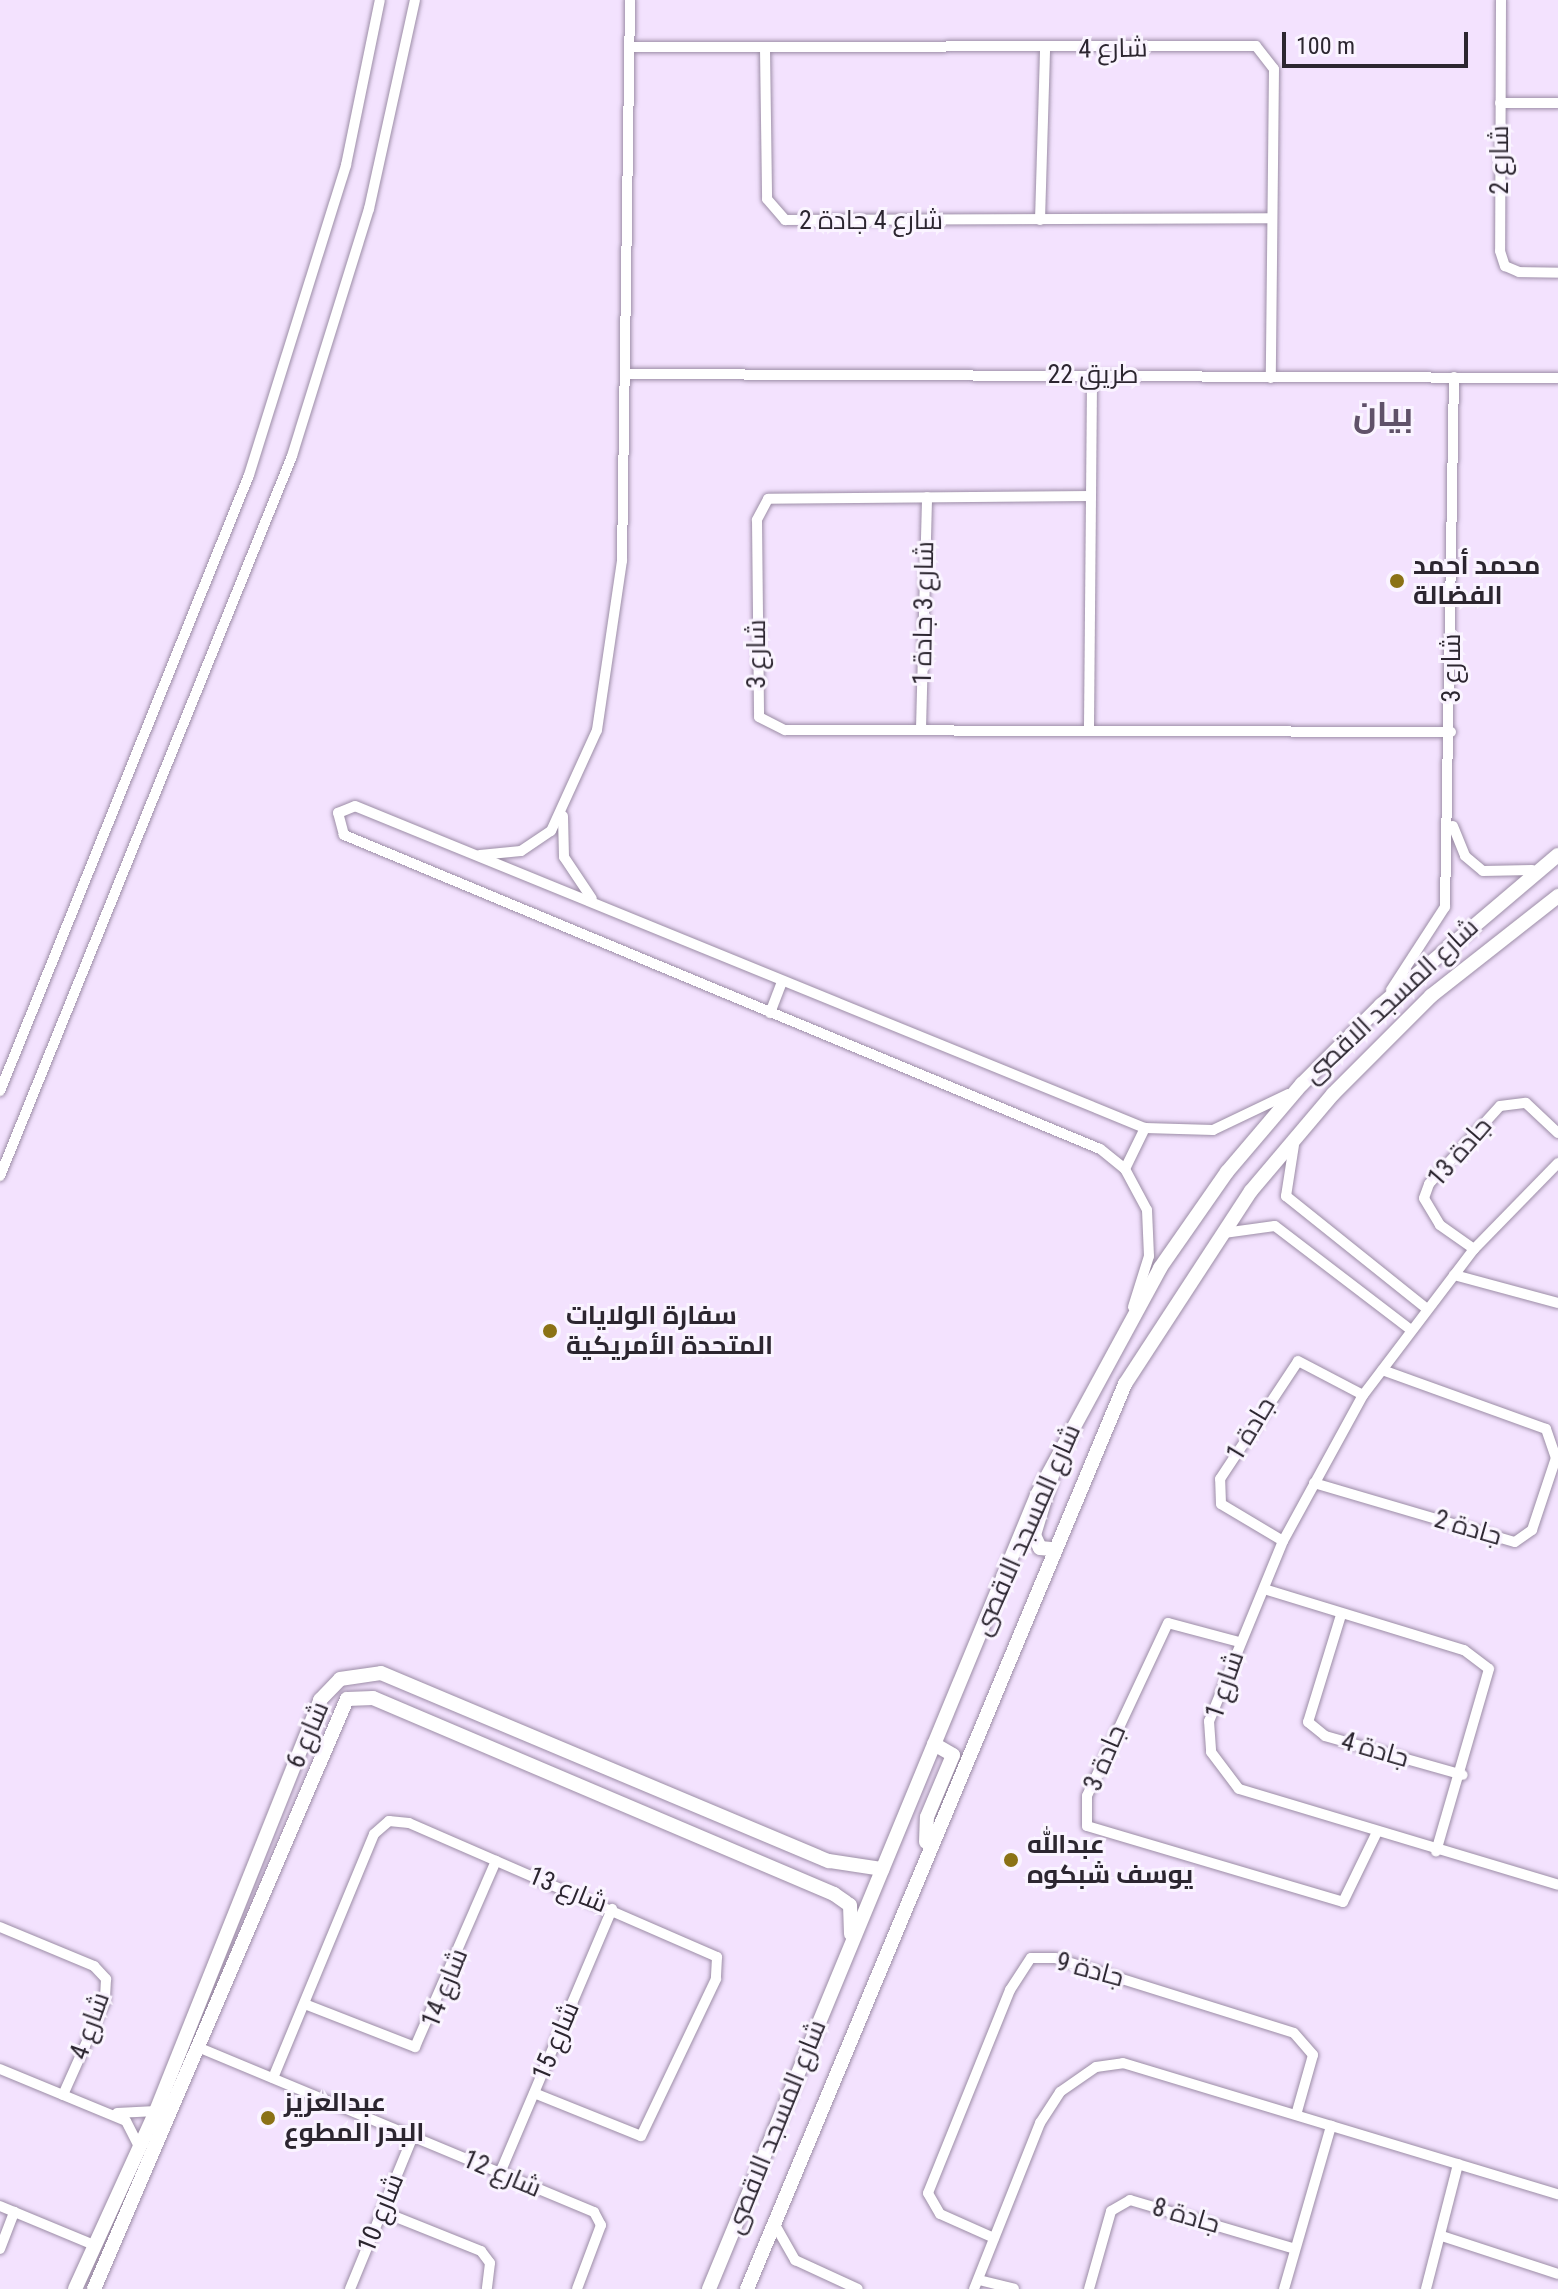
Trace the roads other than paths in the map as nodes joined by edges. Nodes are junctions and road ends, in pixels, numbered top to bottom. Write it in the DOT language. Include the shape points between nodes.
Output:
graph roads {
  1 [pos="380,0"];
  2 [pos="415,0"];
  3 [pos="630,0"];
  4 [pos="1501,0"];
  5 [pos="630,47"];
  6 [pos="765,49"];
  7 [pos="1045,51"];
  8 [pos="1500,103"];
  9 [pos="1558,103"];
  10 [pos="1271,218"];
  11 [pos="1040,220"];
  12 [pos="1558,273"];
  13 [pos="628,374"];
  14 [pos="1092,375"];
  15 [pos="1454,377"];
  16 [pos="1271,378"];
  17 [pos="1558,378"];
  18 [pos="1091,496"];
  19 [pos="927,497"];
  20 [pos="1089,727"];
  21 [pos="921,729"];
  22 [pos="1451,732"];
  23 [pos="563,814"];
  24 [pos="1451,815"];
  25 [pos="468,853"];
  26 [pos="1558,855"];
  27 [pos="1532,870"];
  28 [pos="1558,896"];
  29 [pos="605,908"];
  30 [pos="782,981"];
  31 [pos="1381,1005"];
  32 [pos="770,1013"];
  33 [pos="1302,1084"];
  34 [pos="0,1091"];
  35 [pos="1145,1128"];
  36 [pos="1558,1133"];
  37 [pos="1296,1136"];
  38 [pos="1558,1163"];
  39 [pos="1125,1169"];
  40 [pos="0,1176"];
  41 [pos="1222,1233"];
  42 [pos="1474,1249"];
  43 [pos="1454,1275"];
  44 [pos="1558,1303"];
  45 [pos="1427,1309"];
  46 [pos="1128,1323"];
  47 [pos="1411,1330"];
  48 [pos="1382,1370"];
  49 [pos="1363,1395"];
  50 [pos="1053,1464"];
  51 [pos="1314,1483"];
  52 [pos="1283,1541"];
  53 [pos="1051,1549"];
  54 [pos="1264,1589"];
  55 [pos="1341,1615"];
  56 [pos="1239,1642"];
  57 [pos="934,1744"];
  58 [pos="299,1757"];
  59 [pos="315,1764"];
  60 [pos="1463,1775"];
  61 [pos="1376,1834"];
  62 [pos="1436,1851"];
  63 [pos="806,1852"];
  64 [pos="925,1855"];
  65 [pos="496,1861"];
  66 [pos="882,1869"];
  67 [pos="796,1877"];
  68 [pos="1558,1885"];
  69 [pos="612,1909"];
  70 [pos="0,1927"];
  71 [pos="846,1957"];
  72 [pos="307,2005"];
  73 [pos="200,2048"];
  74 [pos="0,2069"];
  75 [pos="273,2078"];
  76 [pos="534,2093"];
  77 [pos="63,2095"];
  78 [pos="156,2111"];
  79 [pos="111,2113"];
  80 [pos="1296,2115"];
  81 [pos="1331,2126"];
  82 [pos="413,2136"];
  83 [pos="139,2146"];
  84 [pos="1458,2164"];
  85 [pos="500,2173"];
  86 [pos="1558,2194"];
  87 [pos="0,2206"];
  88 [pos="381,2211"];
  89 [pos="14,2212"];
  90 [pos="774,2223"];
  91 [pos="1442,2236"];
  92 [pos="994,2238"];
  93 [pos="94,2245"];
  94 [pos="0,2249"];
  95 [pos="1295,2249"];
  96 [pos="1558,2274"];
  97 [pos="976,2284"];
  98 [pos="75,2289"];
  99 [pos="94,2289"];
  100 [pos="350,2289"];
  101 [pos="487,2289"];
  102 [pos="577,2289"];
  103 [pos="709,2289"];
  104 [pos="747,2289"];
  105 [pos="858,2289"];
  106 [pos="1014,2289"];
  107 [pos="1089,2289"];
  108 [pos="1284,2289"];
  109 [pos="1426,2289"];
  1 -- 34 [label="street" via="343,178 249,475"];
  2 -- 40 [label="street" via="369,209 292,456"];
  3 -- 5 [label="street"];
  4 -- 8 [label="street, شارع 2"];
  5 -- 6 [label="street, شارع 4"];
  5 -- 13 [label="street"];
  6 -- 7 [label="street, شارع 4"];
  6 -- 11 [label="street, شارع 4 جادة 2" via="767,199 785,220"];
  7 -- 10 [label="street, شارع 4" via="1256,46 1269,54"];
  7 -- 11 [label="street"];
  8 -- 9 [label="street"];
  8 -- 12 [label="street, شارع 2" via="1505,266"];
  10 -- 11 [label="street, شارع 4 جادة 2"];
  10 -- 16 [label="street, شارع 4"];
  13 -- 14 [label="street, طريق 22"];
  13 -- 23 [label="street" via="622,561 597,730"];
  14 -- 16 [label="street, طريق 22"];
  14 -- 18 [label="street"];
  15 -- 16 [label="street, طريق 22"];
  15 -- 17 [label="street, طريق 22"];
  15 -- 22 [label="street, شارع 3"];
  18 -- 19 [label="street, شارع 3"];
  18 -- 20 [label="street"];
  19 -- 21 [label="street, شارع 3 جادة 1"];
  19 -- 21 [label="street, شارع 3" via="783,493 768,499 757,520 759,717 785,730"];
  20 -- 21 [label="street, شارع 3"];
  20 -- 22 [label="street, شارع 3"];
  22 -- 24 [label="street, شارع 3"];
  23 -- 25 [label="street" via="521,851"];
  23 -- 29 [label="street" via="569,870"];
  24 -- 27 [label="street, شارع 3" via="1472,864 1493,873"];
  24 -- 31 [label="street, شارع 3" via="1442,916"];
  25 -- 29 [label="street"];
  25 -- 32 [label="street" via="355,806 336,819 344,835"];
  26 -- 27 [label="main road, شارع المسجد الاقصى"];
  27 -- 31 [label="main road, شارع المسجد الاقصى"];
  28 -- 37 [label="main road, شارع المسجد الاقصى" via="1431,996"];
  29 -- 30 [label="street"];
  30 -- 32 [label="street"];
  30 -- 35 [label="street"];
  31 -- 33 [label="main road, شارع المسجد الاقصى"];
  32 -- 39 [label="street" via="1100,1149"];
  33 -- 35 [label="street" via="1230,1126 1179,1133"];
  33 -- 46 [label="main road, شارع المسجد الاقصى" via="1227,1172"];
  35 -- 39 [label="street"];
  36 -- 42 [label="street, جادة 13" via="1526,1103 1500,1106 1429,1184 1424,1198 1440,1225"];
  37 -- 41 [label="main road, شارع المسجد الاقصى"];
  37 -- 45 [label="street" via="1286,1196"];
  38 -- 42 [label="street, شارع 1"];
  39 -- 46 [label="street" via="1142,1195 1150,1241"];
  41 -- 47 [label="street" via="1275,1226"];
  41 -- 53 [label="main road, شارع المسجد الاقصى" via="1125,1384"];
  42 -- 43 [label="street, شارع 1"];
  43 -- 44 [label="street"];
  43 -- 45 [label="street, شارع 1"];
  45 -- 47 [label="street, شارع 1"];
  46 -- 50 [label="main road, شارع المسجد الاقصى"];
  47 -- 48 [label="street, شارع 1"];
  48 -- 49 [label="street, شارع 1"];
  48 -- 51 [label="street, جادة 2" via="1546,1429 1556,1458 1532,1530 1515,1542"];
  49 -- 51 [label="street, شارع 1"];
  49 -- 52 [label="street, جادة 1" via="1298,1361 1220,1479 1221,1504"];
  50 -- 53 [label="main road" via="1055,1479 1034,1535 1040,1548"];
  50 -- 57 [label="main road, شارع المسجد الاقصى"];
  51 -- 52 [label="street, شارع 1"];
  52 -- 54 [label="street, شارع 1"];
  53 -- 64 [label="main road, شارع المسجد الاقصى"];
  54 -- 55 [label="street"];
  54 -- 56 [label="street, شارع 1"];
  55 -- 60 [label="street" via="1464,1650 1489,1669"];
  55 -- 60 [label="street, جادة 4" via="1308,1722 1325,1736"];
  56 -- 61 [label="street, شارع 1" via="1209,1721 1221,1771 1239,1789 1272,1803"];
  56 -- 61 [label="street, جادة 3" via="1168,1623 1087,1796 1087,1826 1343,1902"];
  57 -- 64 [label="main road" via="953,1755 927,1817"];
  57 -- 66 [label="main road, شارع المسجد الاقصى"];
  58 -- 59 [label="main road"];
  58 -- 63 [label="main road, شارع 6" via="329,1687 348,1674 381,1673"];
  58 -- 78 [label="main road, شارع 6"];
  59 -- 67 [label="main road, شارع 6" via="341,1705 367,1696"];
  59 -- 73 [label="main road, شارع 6"];
  60 -- 62 [label="street"];
  61 -- 62 [label="street, شارع 1"];
  62 -- 68 [label="street, شارع 1"];
  63 -- 66 [label="main road, شارع 6"];
  63 -- 67 [label="main road"];
  64 -- 90 [label="main road, شارع المسجد الاقصى"];
  65 -- 69 [label="street, شارع 13"];
  65 -- 72 [label="street, شارع 13" via="409,1823 389,1821 374,1834"];
  65 -- 72 [label="street, شارع 14" via="415,2047"];
  66 -- 71 [label="main road, شارع المسجد الاقصى"];
  67 -- 71 [label="main road, شارع 6" via="850,1905"];
  69 -- 76 [label="street, شارع 15"];
  69 -- 76 [label="street, شارع 13" via="700,1945 717,1957 716,1979 641,2136"];
  70 -- 77 [label="street, شارع 4" via="94,1966 106,1979 105,2001"];
  71 -- 103 [label="main road, شارع المسجد الاقصى"];
  72 -- 75 [label="street, شارع 13"];
  73 -- 75 [label="street, شارع 12"];
  73 -- 99 [label="main road, شارع 6"];
  74 -- 77 [label="street, شارع 4"];
  75 -- 82 [label="street, شارع 12"];
  76 -- 85 [label="street, شارع 15"];
  77 -- 79 [label="street, شارع 4"];
  78 -- 79 [label="street, شارع 4"];
  78 -- 83 [label="main road, شارع 6"];
  79 -- 83 [label="street, شارع 4" via="134,2130"];
  80 -- 81 [label="street"];
  80 -- 92 [label="street" via="1123,2063 1096,2067 1060,2092 1040,2123"];
  80 -- 92 [label="street, جادة 9" via="1313,2055 1294,2033 1055,1958 1031,1958 1010,1990 928,2193 940,2214"];
  81 -- 84 [label="street"];
  81 -- 95 [label="street"];
  82 -- 85 [label="street, شارع 12"];
  82 -- 88 [label="street, شارع 10"];
  83 -- 93 [label="main road, شارع 6"];
  84 -- 86 [label="street"];
  84 -- 91 [label="street"];
  85 -- 102 [label="street, شارع 12" via="599,2218"];
  87 -- 89 [label="street"];
  88 -- 100 [label="street, شارع 10"];
  88 -- 101 [label="street" via="481,2251 490,2263"];
  89 -- 93 [label="street"];
  89 -- 94 [label="street"];
  90 -- 104 [label="main road, شارع المسجد الاقصى"];
  90 -- 105 [label="street" via="795,2260"];
  91 -- 96 [label="street"];
  91 -- 109 [label="street"];
  92 -- 97 [label="street"];
  93 -- 98 [label="main road, شارع 6"];
  95 -- 107 [label="street, جادة 8" via="1130,2200 1111,2211"];
  95 -- 108 [label="street"];
  97 -- 106 [label="street"];
}
